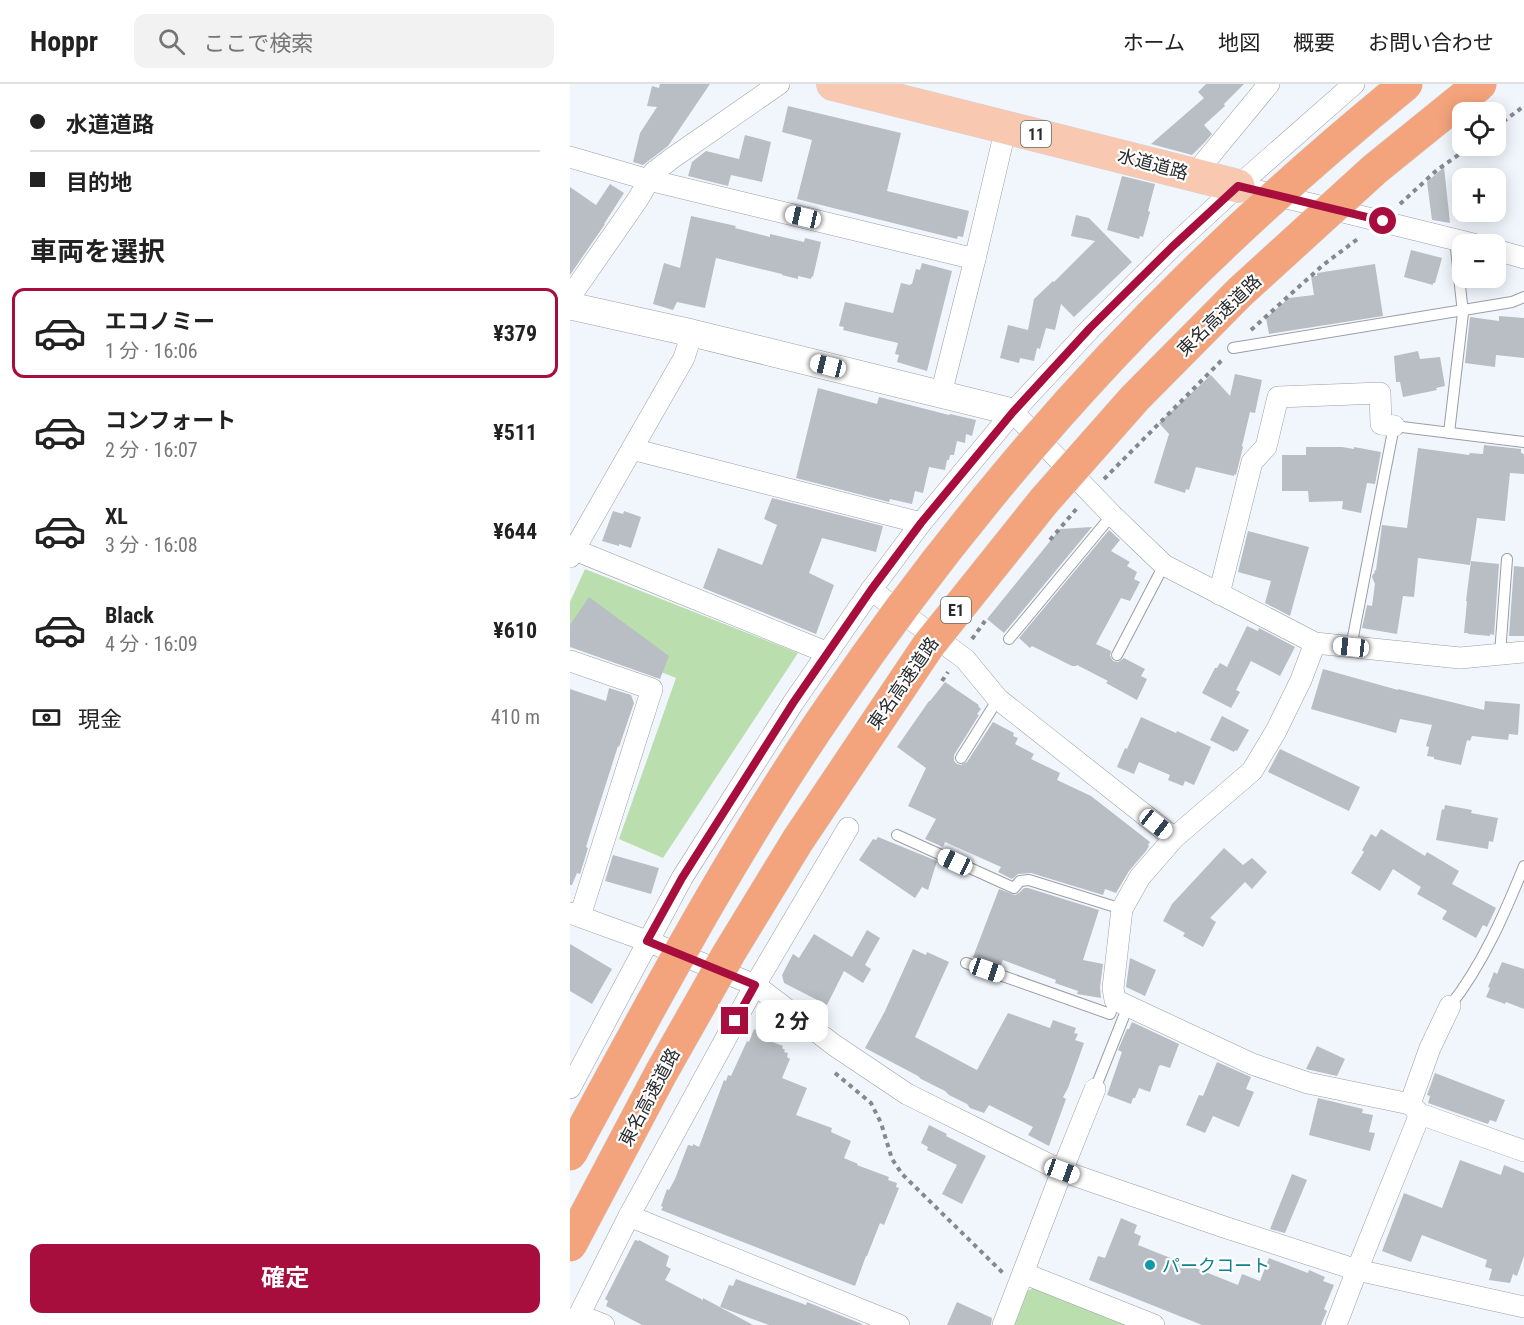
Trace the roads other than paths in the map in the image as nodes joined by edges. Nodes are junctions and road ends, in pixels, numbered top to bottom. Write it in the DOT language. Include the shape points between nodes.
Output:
graph roads {
  1 [pos="779,84"];
  2 [pos="833,84"];
  3 [pos="1269,84"];
  4 [pos="1353,84"];
  5 [pos="1406,84"];
  6 [pos="1480,84"];
  7 [pos="1006,127"];
  8 [pos="570,157"];
  9 [pos="1194,175"];
  10 [pos="649,180"];
  11 [pos="1238,186"];
  12 [pos="1452,239"];
  13 [pos="1506,253"];
  14 [pos="1524,258"];
  15 [pos="975,259"];
  16 [pos="1463,288"];
  17 [pos="570,297"];
  18 [pos="1524,297"];
  19 [pos="570,306"];
  20 [pos="1462,310"];
  21 [pos="692,333"];
  22 [pos="1233,348"];
  23 [pos="941,394"];
  24 [pos="1013,412"];
  25 [pos="1394,426"];
  26 [pos="1449,433"];
  27 [pos="1524,441"];
  28 [pos="632,449"];
  29 [pos="1112,515"];
  30 [pos="921,523"];
  31 [pos="571,551"];
  32 [pos="1507,559"];
  33 [pos="1164,565"];
  34 [pos="871,590"];
  35 [pos="1219,594"];
  36 [pos="1009,639"];
  37 [pos="1315,643"];
  38 [pos="1351,647"];
  39 [pos="1524,652"];
  40 [pos="828,653"];
  41 [pos="1500,654"];
  42 [pos="1118,656"];
  43 [pos="570,661"];
  44 [pos="998,699"];
  45 [pos="961,758"];
  46 [pos="848,828"];
  47 [pos="897,835"];
  48 [pos="1174,838"];
  49 [pos="1524,866"];
  50 [pos="1122,909"];
  51 [pos="575,914"];
  52 [pos="647,941"];
  53 [pos="966,963"];
  54 [pos="755,985"];
  55 [pos="1121,1003"];
  56 [pos="1450,1006"];
  57 [pos="570,1089"];
  58 [pos="1095,1089"];
  59 [pos="1415,1109"];
  60 [pos="1524,1151"];
  61 [pos="570,1154"];
  62 [pos="1062,1171"];
  63 [pos="629,1216"];
  64 [pos="570,1245"];
  65 [pos="1357,1270"];
  66 [pos="1020,1280"];
  67 [pos="1524,1307"];
  68 [pos="576,1320"];
  69 [pos="604,1325"];
  70 [pos="899,1325"];
  71 [pos="1003,1325"];
  72 [pos="1154,1325"];
  73 [pos="1336,1325"];
  1 -- 10 [label="street" via="671,159"];
  2 -- 7 [label="main road, 水道道路 / 11"];
  3 -- 9 [label="street"];
  4 -- 11 [label="street"];
  5 -- 61 [label="highway, E1, bridge" via="1264,206 1170,296 1079,392 952,542 833,704 754,826"];
  6 -- 64 [label="highway, 東名高速道路 / E1, bridge" via="1375,169 1248,285 1135,398 1044,501 928,646 798,840 729,953"];
  7 -- 9 [label="main road, 水道道路 / 11"];
  7 -- 15 [label="street"];
  8 -- 10 [label="street"];
  9 -- 11 [label="main road, 水道道路 / 11"];
  10 -- 15 [label="street"];
  10 -- 17 [label="street"];
  11 -- 12 [label="street, 水道道路"];
  11 -- 24 [label="street" via="1098,320"];
  13 -- 14 [label="street"];
  15 -- 23 [label="street"];
  16 -- 20 [label="lane"];
  18 -- 20 [label="lane"];
  19 -- 21 [label="street"];
  20 -- 22 [label="lane"];
  20 -- 26 [label="lane"];
  21 -- 23 [label="street"];
  21 -- 28 [label="street" via="684,358"];
  23 -- 24 [label="street"];
  24 -- 29 [label="street"];
  24 -- 30 [label="street"];
  25 -- 26 [label="lane"];
  25 -- 35 [label="street" via="1381,424 1380,393 1278,397 1266,447 1252,462"];
  25 -- 38 [label="lane"];
  26 -- 27 [label="lane"];
  28 -- 30 [label="street"];
  28 -- 31 [label="street"];
  29 -- 33 [label="street"];
  29 -- 36 [label="lane"];
  30 -- 34 [label="street"];
  31 -- 40 [label="street"];
  32 -- 41 [label="lane"];
  33 -- 35 [label="street"];
  33 -- 42 [label="lane"];
  34 -- 40 [label="street"];
  34 -- 44 [label="street" via="965,659"];
  35 -- 37 [label="street"];
  37 -- 38 [label="street"];
  37 -- 48 [label="street" via="1286,711 1252,771"];
  38 -- 41 [label="street" via="1460,658"];
  39 -- 41 [label="street"];
  40 -- 52 [label="street" via="730,801"];
  43 -- 51 [label="street" via="652,689"];
  44 -- 45 [label="lane"];
  44 -- 48 [label="street"];
  46 -- 54 [label="street"];
  47 -- 50 [label="lane" via="1014,888 1020,881 1029,880"];
  48 -- 50 [label="street" via="1140,877"];
  49 -- 56 [label="lane" via="1502,920 1465,987"];
  50 -- 55 [label="street" via="1113,988"];
  51 -- 52 [label="street"];
  52 -- 54 [label="street"];
  52 -- 57 [label="street"];
  53 -- 55 [label="lane" via="1110,1014"];
  54 -- 62 [label="street" via="907,1094"];
  54 -- 63 [label="street"];
  55 -- 58 [label="lane"];
  55 -- 59 [label="street" via="1252,1064 1308,1083"];
  56 -- 59 [label="street" via="1430,1048"];
  58 -- 62 [label="street"];
  59 -- 60 [label="street"];
  59 -- 65 [label="street"];
  62 -- 65 [label="street"];
  62 -- 66 [label="street"];
  63 -- 68 [label="street"];
  63 -- 70 [label="street"];
  65 -- 67 [label="street"];
  65 -- 73 [label="street"];
  66 -- 71 [label="street"];
  66 -- 72 [label="street"];
  68 -- 69 [label="street"];
}
